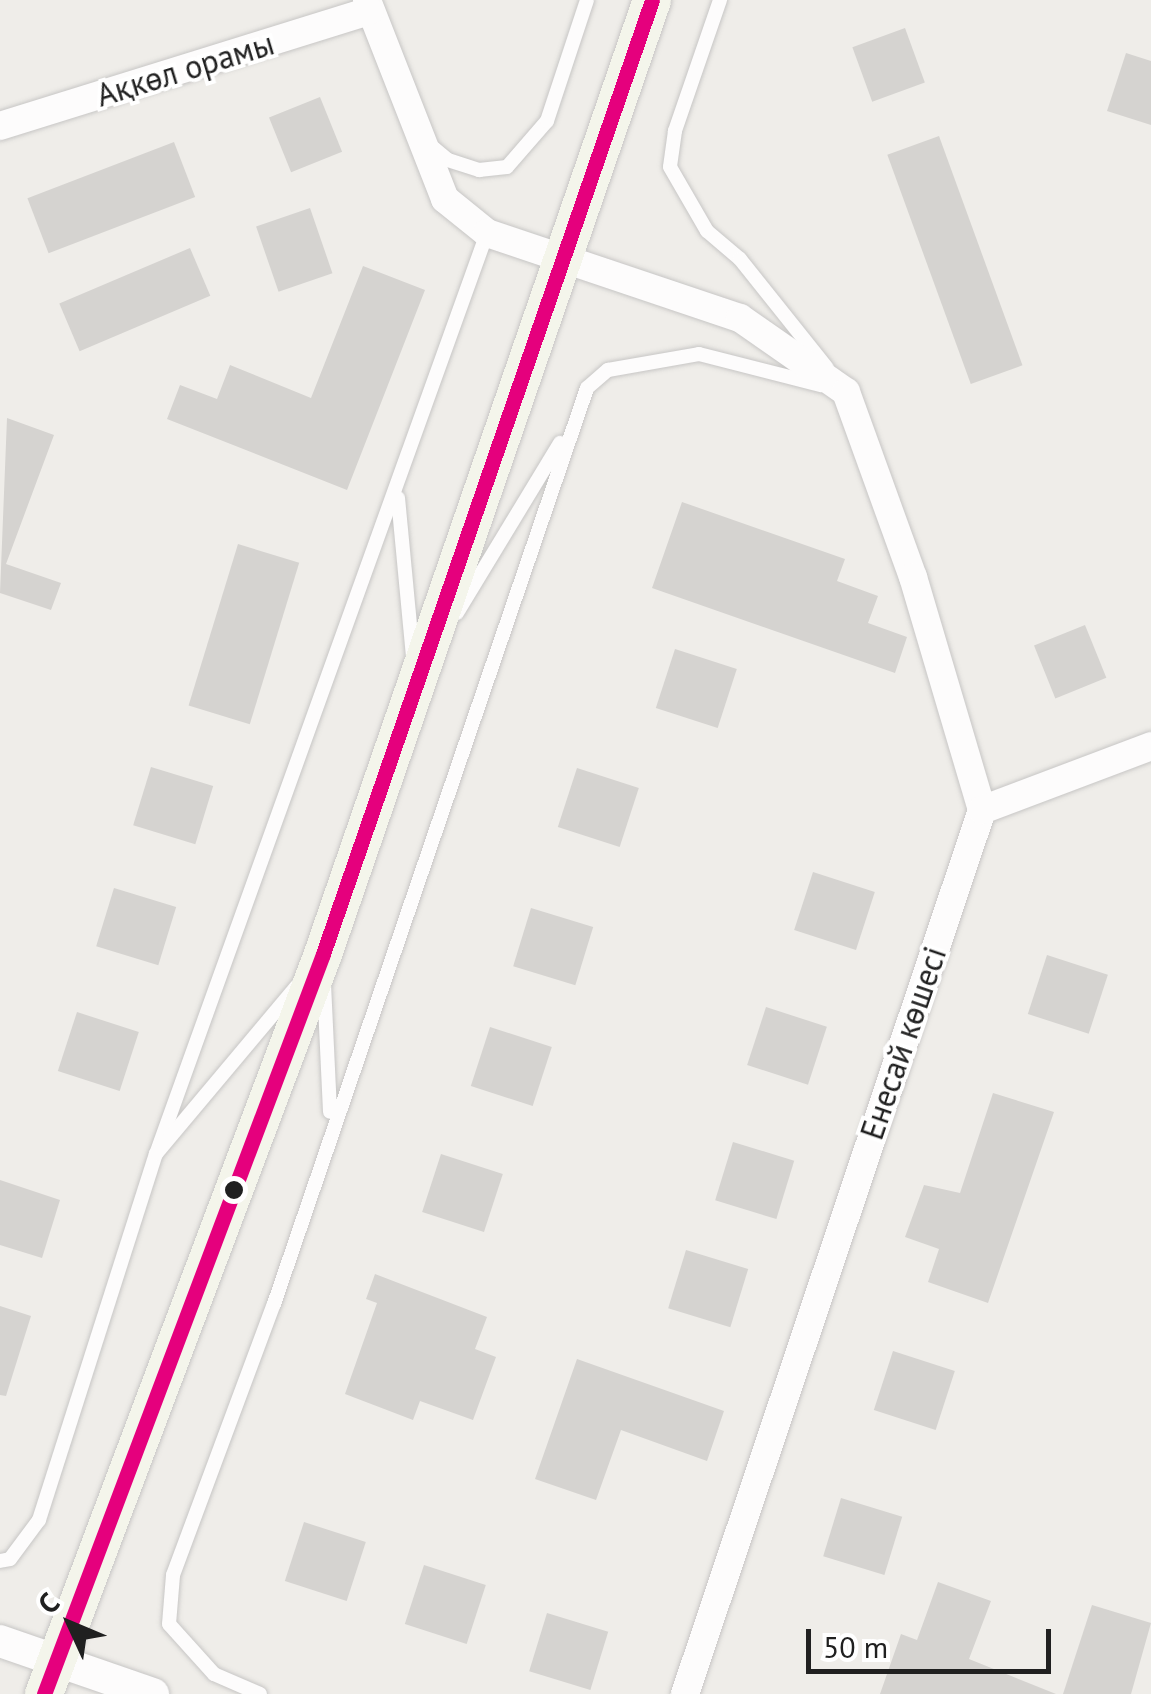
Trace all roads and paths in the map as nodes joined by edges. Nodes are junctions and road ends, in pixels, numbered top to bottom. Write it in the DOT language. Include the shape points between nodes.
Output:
graph roads {
  1 [pos="588,0"];
  2 [pos="652,0"];
  3 [pos="720,0"];
  4 [pos="368,6"];
  5 [pos="0,126"];
  6 [pos="422,137"];
  7 [pos="487,233"];
  8 [pos="559,254"];
  9 [pos="846,392"];
  10 [pos="570,429"];
  11 [pos="398,492"];
  12 [pos="415,682"];
  13 [pos="1151,746"];
  14 [pos="982,810"];
  15 [pos="323,954"];
  16 [pos="331,1123"];
  17 [pos="156,1154"];
  18 [pos="0,1561"];
  19 [pos="0,1641"];
  20 [pos="50,1677"];
  21 [pos="153,1694"];
  22 [pos="260,1694"];
  23 [pos="685,1694"];
  1 -- 6 [label="lane" via="546,121 507,167 478,170 448,160"];
  2 -- 8 [label="main road"];
  3 -- 9 [label="lane" via="674,131 670,167 696,217 740,260"];
  4 -- 5 [label="street, Ақкөл орамы"];
  4 -- 6 [label="street"];
  6 -- 7 [label="street" via="445,199"];
  7 -- 8 [label="street"];
  7 -- 11 [label="lane"];
  8 -- 9 [label="street" via="740,318"];
  8 -- 12 [label="main road"];
  9 -- 10 [label="lane" via="699,354 608,370 587,388"];
  9 -- 14 [label="street" via="913,577"];
  10 -- 12 [label="lane"];
  10 -- 16 [label="lane" via="544,524"];
  11 -- 12 [label="lane"];
  11 -- 17 [label="lane"];
  12 -- 15 [label="main road"];
  13 -- 14 [label="street"];
  14 -- 23 [label="street, Енесай көшесі"];
  15 -- 16 [label="lane"];
  15 -- 17 [label="lane"];
  15 -- 20 [label="main road"];
  16 -- 22 [label="lane" via="274,1304 173,1575 169,1624 214,1674"];
  17 -- 18 [label="lane" via="39,1520 10,1559"];
  19 -- 20 [label="street"];
  20 -- 21 [label="street"];
}
